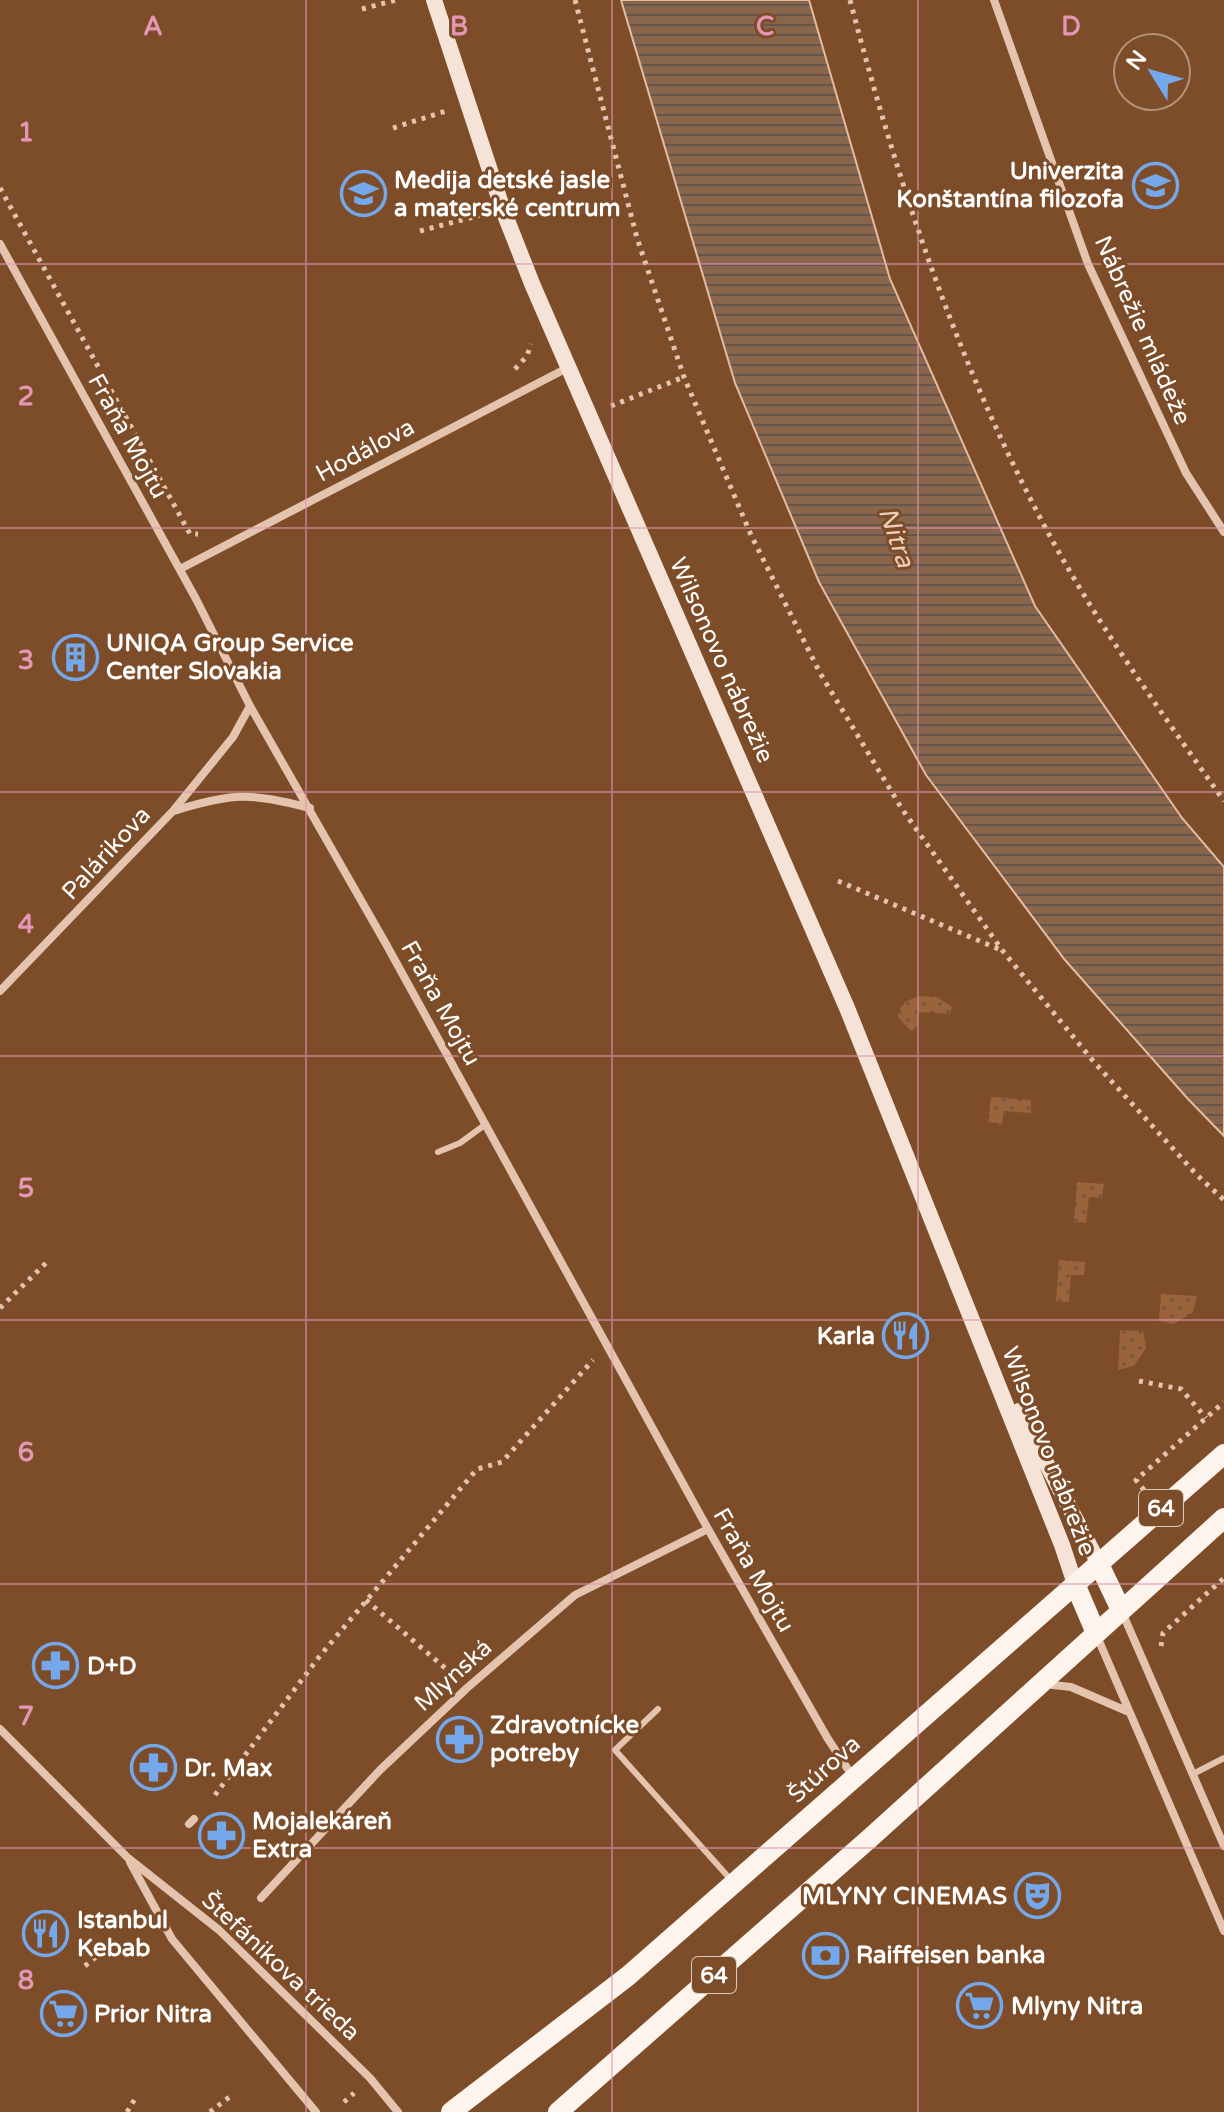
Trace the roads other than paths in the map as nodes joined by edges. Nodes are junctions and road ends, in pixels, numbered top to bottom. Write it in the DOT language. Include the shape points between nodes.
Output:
graph roads {
  1 [pos="434,0"];
  2 [pos="994,0"];
  3 [pos="0,244"];
  4 [pos="569,367"];
  5 [pos="1224,532"];
  6 [pos="180,569"];
  7 [pos="250,706"];
  8 [pos="310,808"];
  9 [pos="173,811"];
  10 [pos="0,991"];
  11 [pos="486,1124"];
  12 [pos="438,1152"];
  13 [pos="979,1336"];
  14 [pos="1224,1454"];
  15 [pos="1224,1518"];
  16 [pos="708,1529"];
  17 [pos="1098,1562"];
  18 [pos="1075,1584"];
  19 [pos="1121,1610"];
  20 [pos="1096,1633"];
  21 [pos="1042,1683"];
  22 [pos="658,1709"];
  23 [pos="1130,1713"];
  24 [pos="0,1729"];
  25 [pos="1224,1758"];
  26 [pos="1193,1774"];
  27 [pos="853,1777"];
  28 [pos="1224,1846"];
  29 [pos="128,1858"];
  30 [pos="734,1884"];
  31 [pos="261,1898"];
  32 [pos="1224,1931"];
  33 [pos="316,2112"];
  34 [pos="398,2112"];
  35 [pos="451,2112"];
  36 [pos="558,2112"];
  1 -- 4 [label="street, Wilsonovo nábrežie" via="503,210"];
  2 -- 5 [label="street, Nábrežie mládeže" via="1088,264 1186,473"];
  3 -- 6 [label="street, Fraňa Mojtu"];
  4 -- 6 [label="street, Hodálova"];
  4 -- 13 [label="street, Wilsonovo nábrežie" via="847,1008"];
  6 -- 7 [label="street, Fraňa Mojtu"];
  7 -- 8 [label="street, Fraňa Mojtu"];
  7 -- 9 [label="street, Palárikova" via="233,737"];
  8 -- 9 [label="street, Palárikova" via="239,795"];
  8 -- 11 [label="street, Fraňa Mojtu"];
  9 -- 10 [label="street, Palárikova"];
  11 -- 12 [label="lane"];
  11 -- 16 [label="street, Fraňa Mojtu"];
  13 -- 17 [label="street, Wilsonovo nábrežie"];
  13 -- 18 [label="street, Wilsonovo nábrežie"];
  14 -- 17 [label="main road, Štúrova / 64"];
  15 -- 19 [label="main road, 64"];
  16 -- 27 [label="street, Fraňa Mojtu"];
  16 -- 31 [label="street, Mlynská" via="575,1595 380,1770"];
  17 -- 18 [label="main road, Štúrova / 64"];
  17 -- 19 [label="main road"];
  18 -- 20 [label="main road"];
  18 -- 27 [label="main road, Štúrova / 64"];
  19 -- 20 [label="main road, 64"];
  19 -- 26 [label="street"];
  20 -- 21 [label="main road, 64"];
  20 -- 23 [label="street"];
  21 -- 23 [label="street" via="1071,1687"];
  21 -- 36 [label="main road, 64"];
  22 -- 30 [label="lane" via="615,1750"];
  23 -- 32 [label="street"];
  24 -- 29 [label="street, Štefánikova trieda"];
  25 -- 26 [label="lane"];
  26 -- 28 [label="street"];
  27 -- 30 [label="main road, Štúrova / 64"];
  29 -- 33 [label="street, Štefánikova trieda" via="172,1939"];
  29 -- 34 [label="street, Štefánikova trieda" via="219,1930"];
  30 -- 35 [label="main road, Štúrova / 64" via="628,1976"];
}
